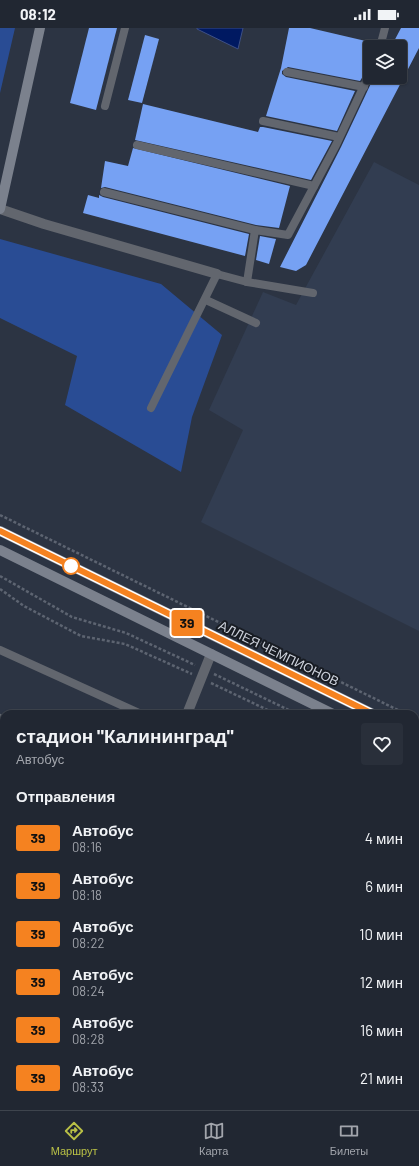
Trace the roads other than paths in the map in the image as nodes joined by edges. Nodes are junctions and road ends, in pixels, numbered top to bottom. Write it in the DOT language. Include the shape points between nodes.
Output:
graph roads {
  1 [pos="40,28"];
  2 [pos="125,28"];
  3 [pos="385,28"];
  4 [pos="382,40"];
  5 [pos="287,72"];
  6 [pos="364,86"];
  7 [pos="105,106"];
  8 [pos="263,121"];
  9 [pos="339,137"];
  10 [pos="137,144"];
  11 [pos="314,186"];
  12 [pos="104,192"];
  13 [pos="0,209"];
  14 [pos="255,230"];
  15 [pos="217,274"];
  16 [pos="247,282"];
  17 [pos="313,293"];
  18 [pos="206,300"];
  19 [pos="256,323"];
  20 [pos="151,408"];
  21 [pos="0,531"];
  22 [pos="0,550"];
  23 [pos="0,650"];
  24 [pos="211,654"];
  25 [pos="131,710"];
  26 [pos="189,710"];
  27 [pos="325,710"];
  28 [pos="365,710"];
  1 -- 13 [label="main road"];
  2 -- 7 [label="lane"];
  3 -- 4 [label="lane"];
  5 -- 6 [label="lane"];
  6 -- 9 [label="lane"];
  8 -- 9 [label="lane"];
  9 -- 11 [label="lane"];
  10 -- 11 [label="lane"];
  11 -- 14 [label="lane" via="288,235"];
  12 -- 14 [label="lane"];
  13 -- 15 [label="street"];
  14 -- 16 [label="lane"];
  15 -- 16 [label="lane"];
  15 -- 18 [label="lane"];
  16 -- 17 [label="lane"];
  18 -- 19 [label="lane"];
  18 -- 20 [label="lane"];
  21 -- 28 [label="main road, АЛЛЕЯ ЧЕМПИОНОВ"];
  22 -- 24 [label="main road"];
  23 -- 25 [label="lane"];
  24 -- 26 [label="street"];
  24 -- 27 [label="main road"];
}
